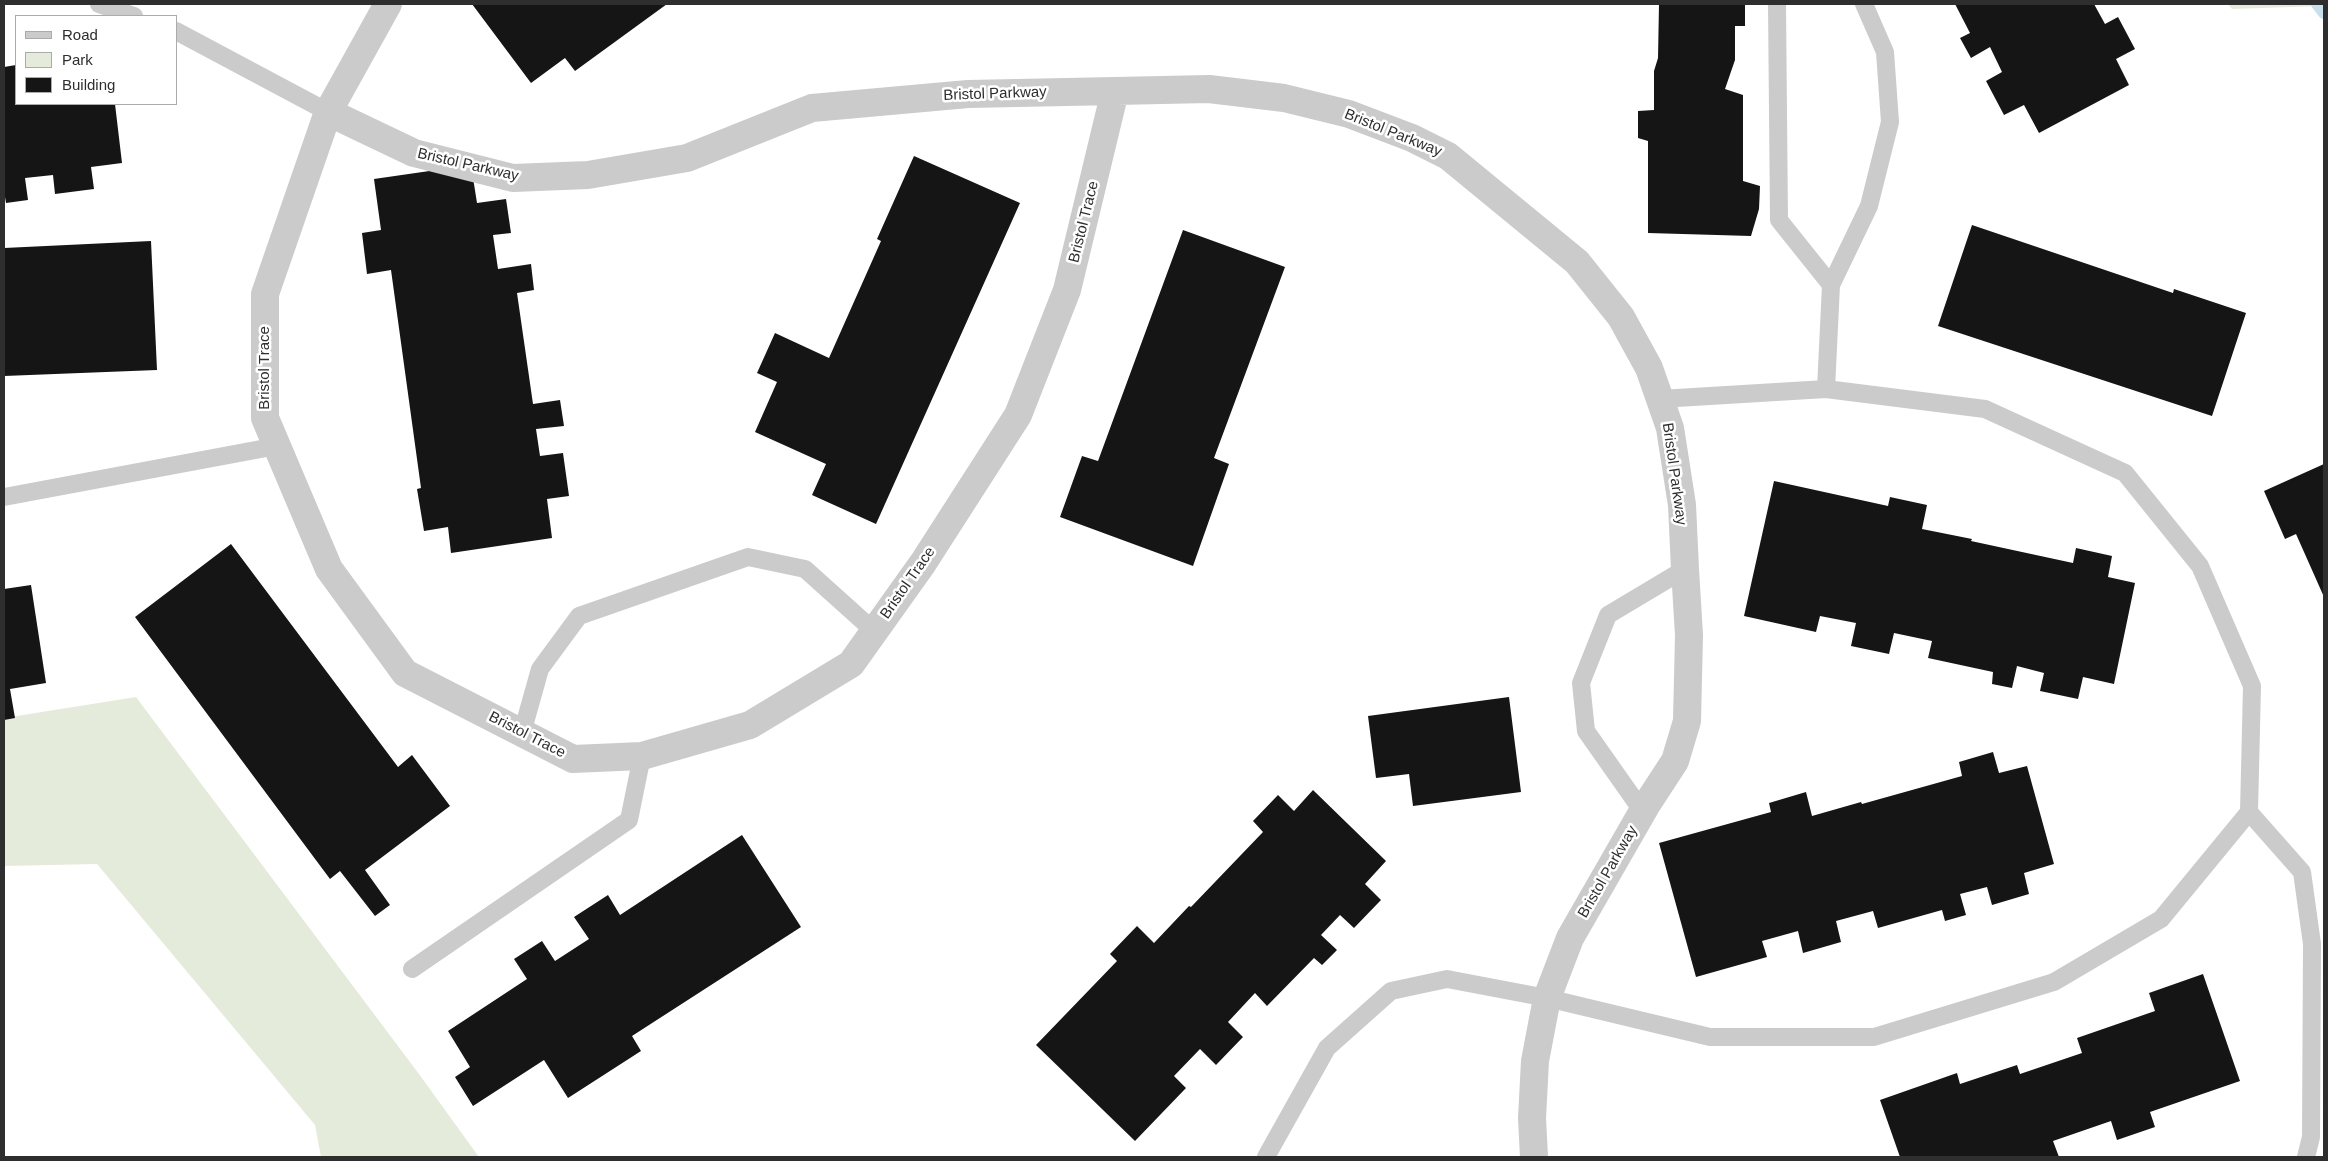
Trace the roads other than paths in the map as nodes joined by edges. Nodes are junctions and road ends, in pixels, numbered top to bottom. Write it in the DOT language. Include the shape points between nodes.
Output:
graph roads {
  1 [pos="99,4"];
  2 [pos="388,4"];
  3 [pos="1777,4"];
  4 [pos="1864,4"];
  5 [pos="131,15"];
  6 [pos="178,32"];
  7 [pos="1116,91"];
  8 [pos="328,112"];
  9 [pos="1830,285"];
  10 [pos="1826,389"];
  11 [pos="1660,399"];
  12 [pos="277,446"];
  13 [pos="4,497"];
  14 [pos="1685,570"];
  15 [pos="874,631"];
  16 [pos="522,733"];
  17 [pos="642,756"];
  18 [pos="1643,812"];
  19 [pos="2249,812"];
  20 [pos="412,969"];
  21 [pos="1548,998"];
  22 [pos="1266,1157"];
  23 [pos="1534,1157"];
  24 [pos="2306,1157"];
  1 -- 5 [label="lane"];
  2 -- 8 [label="street, Bristol Trace"];
  3 -- 9 [label="lane" via="1779,220"];
  4 -- 9 [label="lane" via="1885,52 1890,122 1869,206"];
  6 -- 8 [label="lane"];
  7 -- 8 [label="street, Bristol Parkway" via="968,94 812,108 687,158 588,175 513,178 414,153"];
  7 -- 11 [label="street, Bristol Parkway" via="1209,89 1284,98 1349,114 1412,138 1448,156 1577,262 1621,317 1649,368"];
  7 -- 15 [label="street, Bristol Trace" via="1067,290 1018,415 923,563"];
  8 -- 12 [label="street, Bristol Trace" via="265,294 266,418"];
  9 -- 10 [label="lane"];
  10 -- 11 [label="lane"];
  10 -- 19 [label="lane" via="1986,409 2125,472 2200,566 2252,686"];
  11 -- 14 [label="street, Bristol Parkway" via="1672,438 1682,505"];
  12 -- 13 [label="lane"];
  12 -- 16 [label="street, Bristol Trace" via="329,569 405,673"];
  14 -- 18 [label="street, Bristol Parkway" via="1689,635 1687,721 1675,761"];
  14 -- 18 [label="lane" via="1608,615 1582,683 1586,731"];
  15 -- 16 [label="lane" via="805,569 748,557 578,616 540,669"];
  15 -- 17 [label="street, Bristol Trace" via="851,664 750,725"];
  16 -- 17 [label="street, Bristol Trace" via="573,759"];
  17 -- 20 [label="lane" via="629,820"];
  18 -- 21 [label="street, Bristol Parkway" via="1570,938"];
  19 -- 21 [label="lane" via="2160,919 2144,929 2054,982 1874,1037 1710,1037"];
  19 -- 24 [label="lane" via="2302,872 2312,944 2311,1137"];
  21 -- 22 [label="lane" via="1447,979 1391,991 1327,1048"];
  21 -- 23 [label="street, Bristol Parkway" via="1535,1061"];
}
